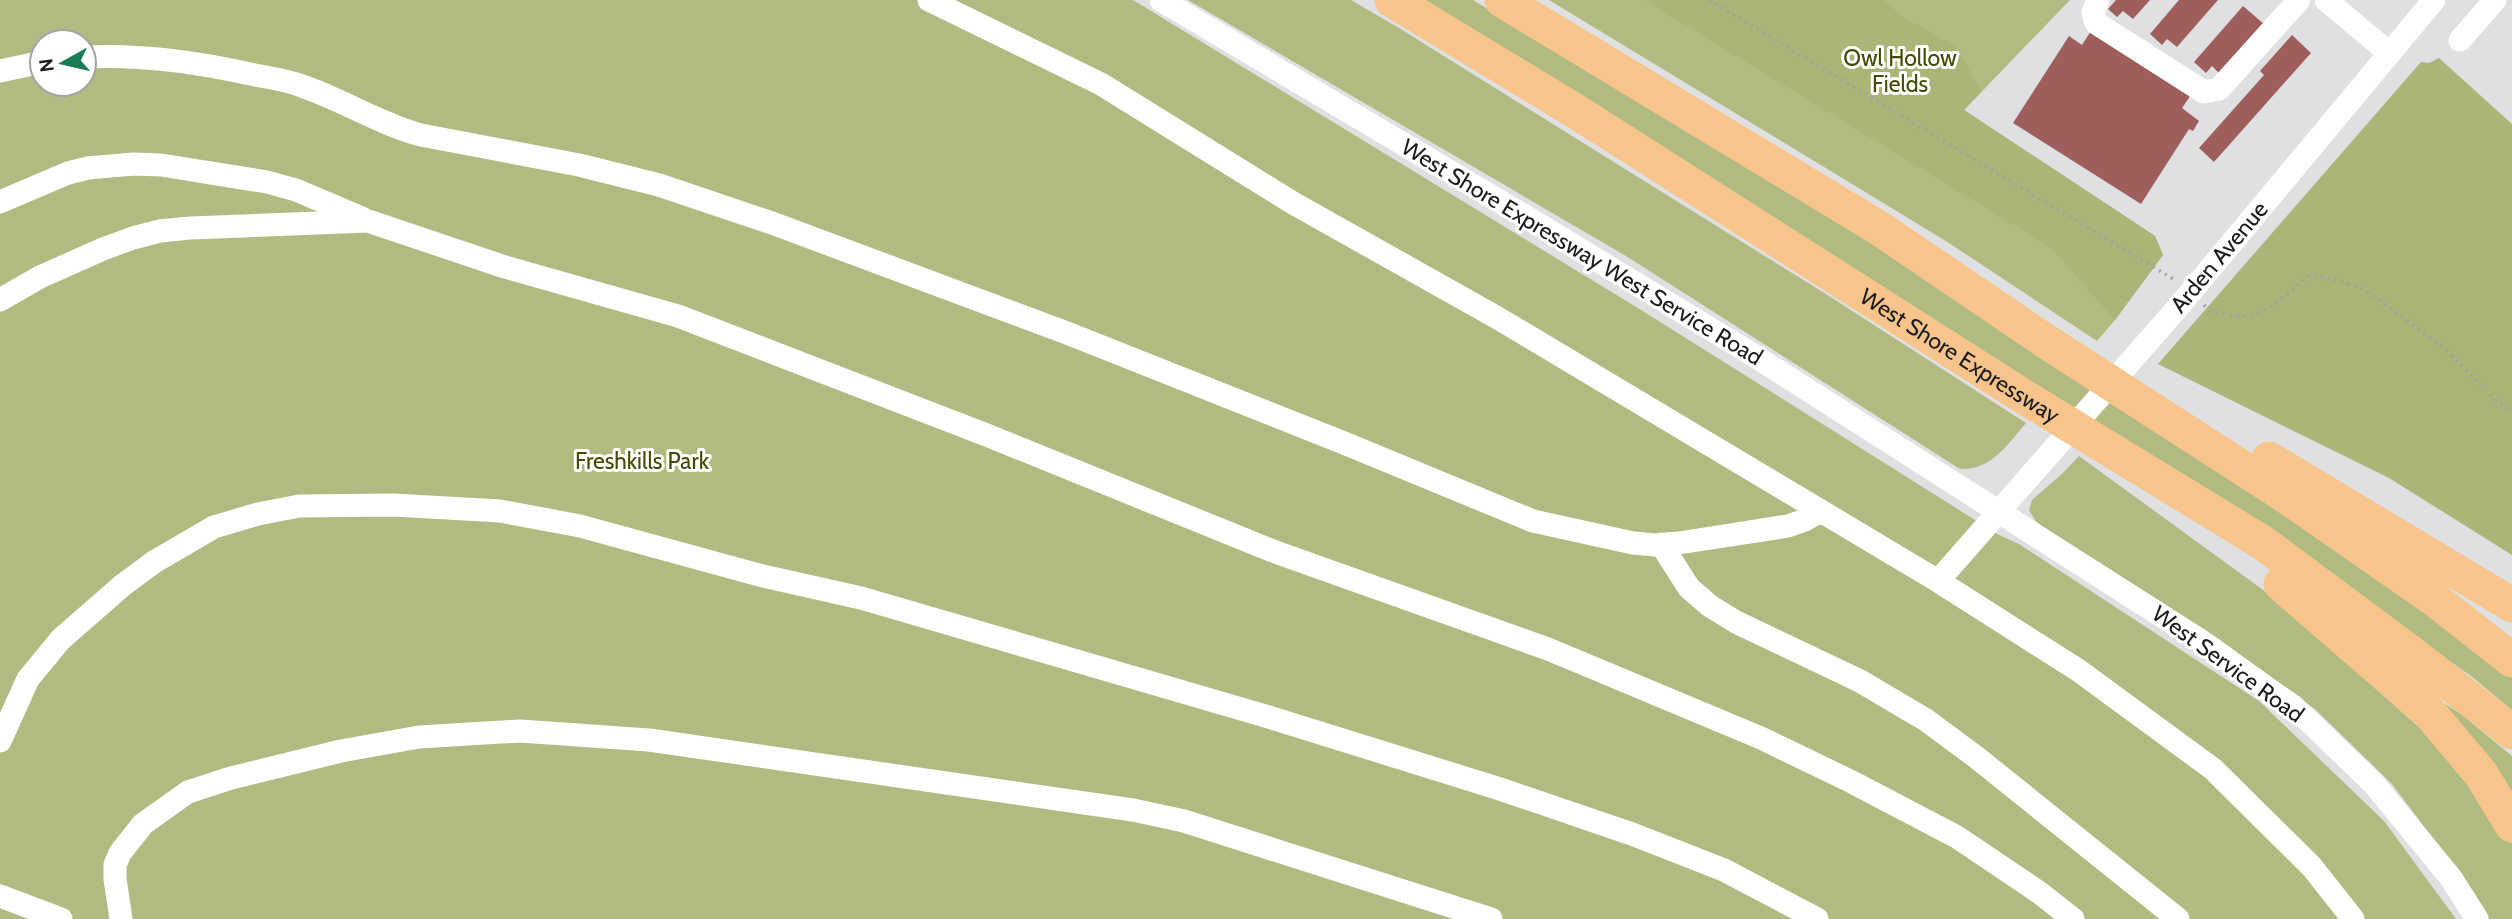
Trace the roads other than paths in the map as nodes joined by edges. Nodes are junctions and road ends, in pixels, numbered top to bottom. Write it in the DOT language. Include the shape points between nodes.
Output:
graph roads {
  1 [pos="929,0"];
  2 [pos="1161,0"];
  3 [pos="1392,0"];
  4 [pos="1502,0"];
  5 [pos="2098,0"];
  6 [pos="2299,0"];
  7 [pos="2326,0"];
  8 [pos="2434,0"];
  9 [pos="2495,0"];
  10 [pos="2460,40"];
  11 [pos="2389,53"];
  12 [pos="98,56"];
  13 [pos="28,65"];
  14 [pos="0,72"];
  15 [pos="0,202"];
  16 [pos="368,221"];
  17 [pos="1879,228"];
  18 [pos="0,299"];
  19 [pos="2021,395"];
  20 [pos="1999,510"];
  21 [pos="1820,511"];
  22 [pos="1661,544"];
  23 [pos="1938,581"];
  24 [pos="2512,605"];
  25 [pos="2512,660"];
  26 [pos="2512,732"];
  27 [pos="0,741"];
  28 [pos="2512,825"];
  29 [pos="0,896"];
  30 [pos="61,919"];
  31 [pos="121,919"];
  32 [pos="1491,919"];
  33 [pos="1817,919"];
  34 [pos="2074,919"];
  35 [pos="2178,919"];
  36 [pos="2353,919"];
  37 [pos="2477,919"];
  1 -- 21 [label="street" via="1101,84 1293,203 1496,317"];
  2 -- 20 [label="street, West Shore Expressway West Service Road" via="1534,221"];
  3 -- 19 [label="highway, West Shore Expressway"];
  4 -- 17 [label="highway"];
  5 -- 6 [label="street" via="2093,13 2096,23 2204,92 2219,89"];
  7 -- 11 [label="street"];
  8 -- 11 [label="street, Arden Avenue"];
  9 -- 10 [label="street"];
  11 -- 20 [label="street, Arden Avenue" via="2186,297"];
  12 -- 22 [label="street" via="173,59 223,67 299,85 421,135 579,164 659,185 1068,333 1534,522 1633,543"];
  13 -- 14 [label="street"];
  15 -- 16 [label="street" via="88,168 161,165 267,182"];
  16 -- 18 [label="street" via="160,231 103,249"];
  16 -- 34 [label="street" via="505,267 678,316 1273,551 1548,649 1828,770 1957,837"];
  17 -- 24 [label="highway"];
  17 -- 25 [label="highway" via="2283,494 2433,598"];
  19 -- 26 [label="highway, West Shore Expressway" via="2263,543"];
  19 -- 28 [label="highway" via="2186,509 2303,601 2428,711 2481,774"];
  20 -- 23 [label="street, Arden Avenue"];
  20 -- 37 [label="street, West Service Road" via="2294,707 2374,784 2451,877"];
  21 -- 22 [label="street" via="1788,526"];
  21 -- 23 [label="street"];
  22 -- 35 [label="street" via="1689,588 1710,606 1860,681 1926,720"];
  23 -- 36 [label="street" via="2078,670 2213,769 2312,867"];
  27 -- 33 [label="street" via="28,679 61,639 122,585 214,527 299,506 500,511 580,526 861,598 1272,718 1644,838 1724,870"];
  29 -- 30 [label="street"];
  31 -- 32 [label="street" via="115,879 120,853 143,824 188,792 381,743 520,731 649,740 1133,810 1184,821"];
}
